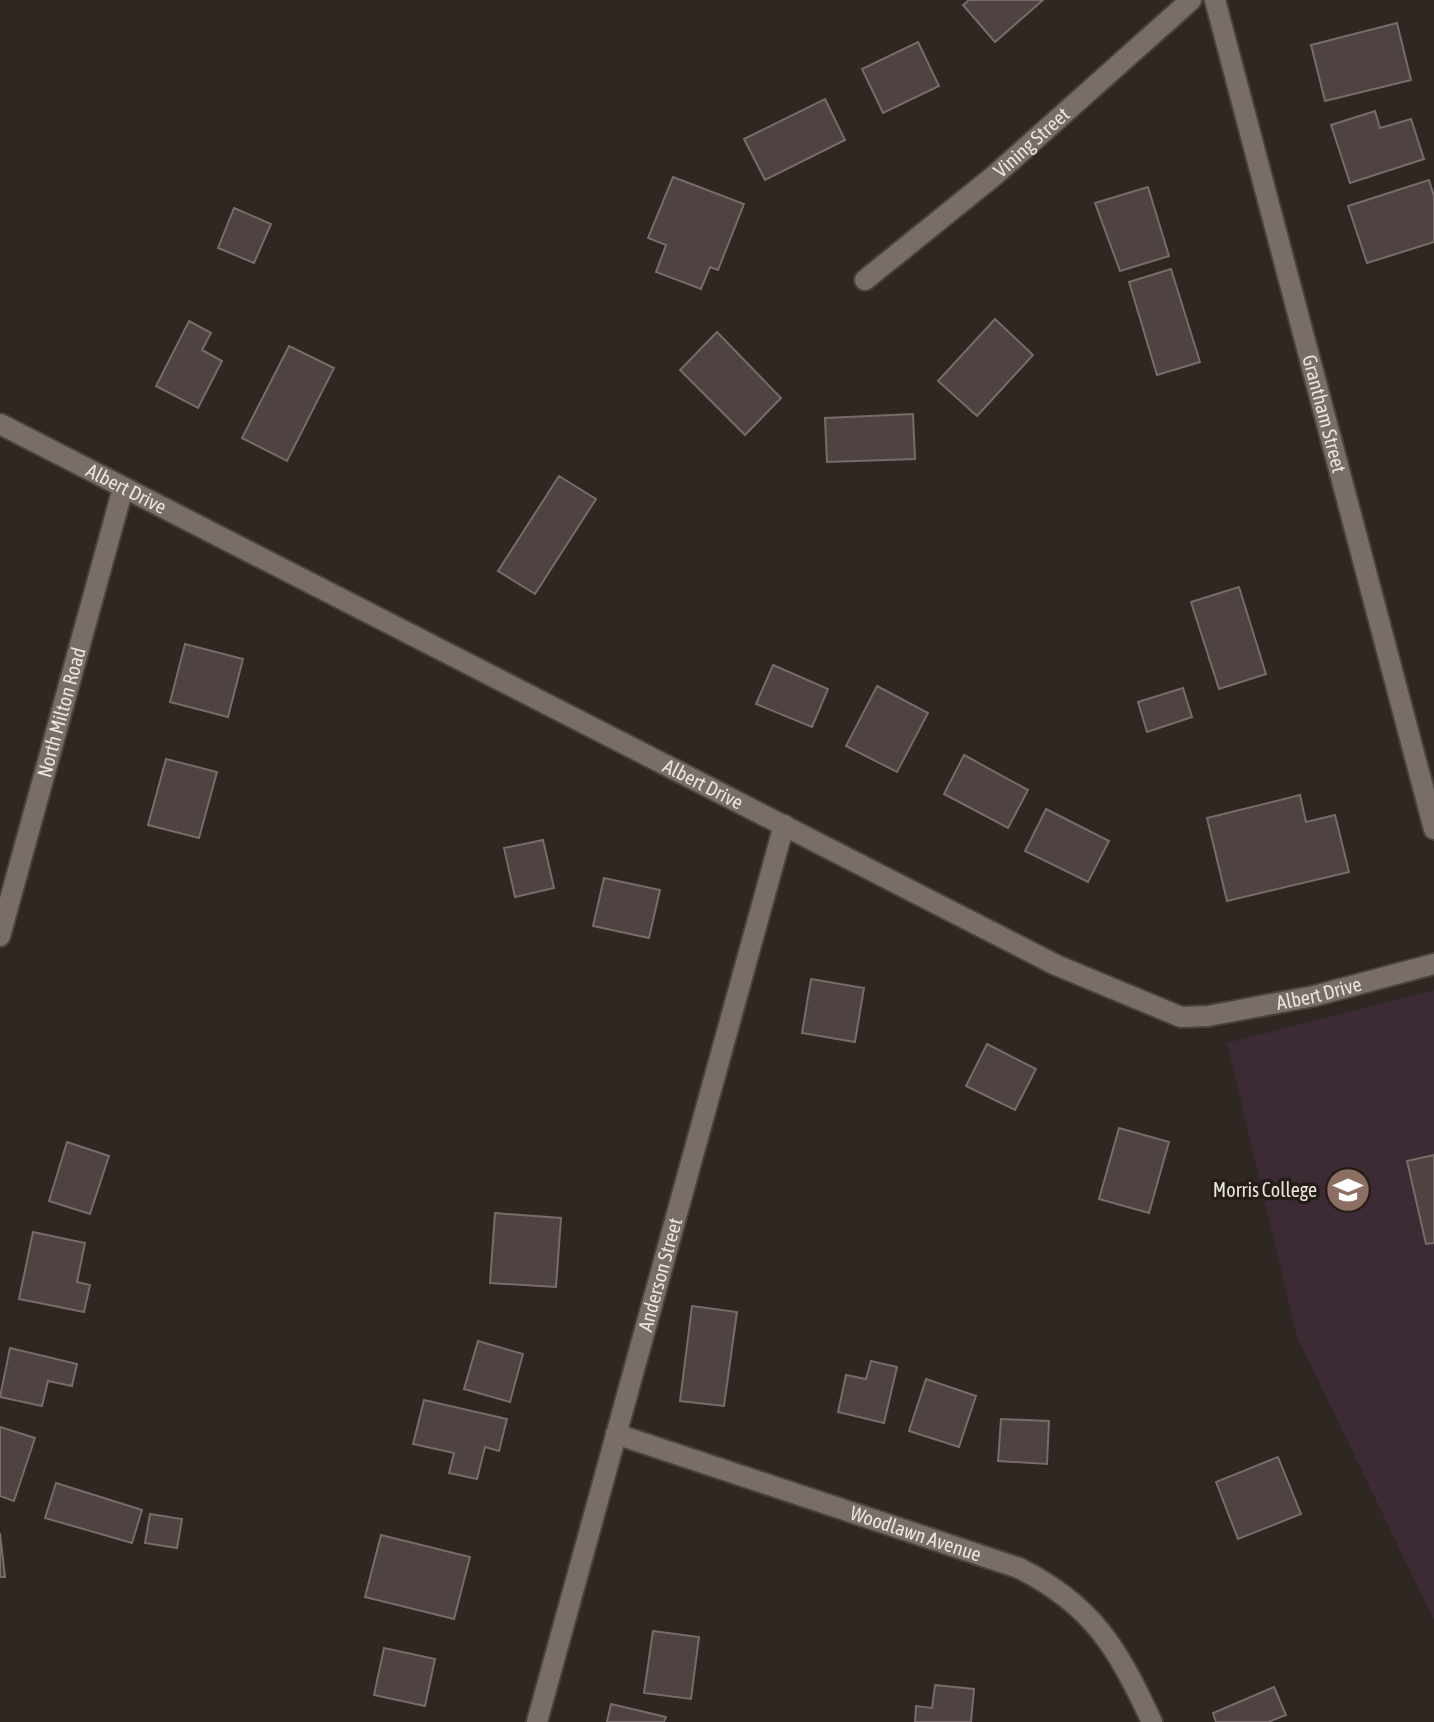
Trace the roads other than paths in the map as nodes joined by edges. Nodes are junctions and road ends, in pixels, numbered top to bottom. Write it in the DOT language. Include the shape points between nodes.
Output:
graph roads {
  1 [pos="1191,0"];
  2 [pos="1215,0"];
  3 [pos="865,280"];
  4 [pos="0,424"];
  5 [pos="123,488"];
  6 [pos="784,825"];
  7 [pos="1434,829"];
  8 [pos="0,936"];
  9 [pos="1434,964"];
  10 [pos="616,1434"];
  11 [pos="537,1722"];
  12 [pos="1152,1722"];
  1 -- 3 [label="street, Vining Street" via="995,175"];
  2 -- 7 [label="street, Grantham Street"];
  4 -- 5 [label="street, Albert Drive"];
  5 -- 6 [label="street, Albert Drive"];
  5 -- 8 [label="street, North Milton Road"];
  6 -- 9 [label="street, Albert Drive" via="1056,965 1181,1017 1314,996"];
  6 -- 10 [label="street, Anderson Street"];
  10 -- 11 [label="street, Anderson Street"];
  10 -- 12 [label="street, Woodlawn Avenue" via="1048,1582 1073,1600 1116,1652"];
}
